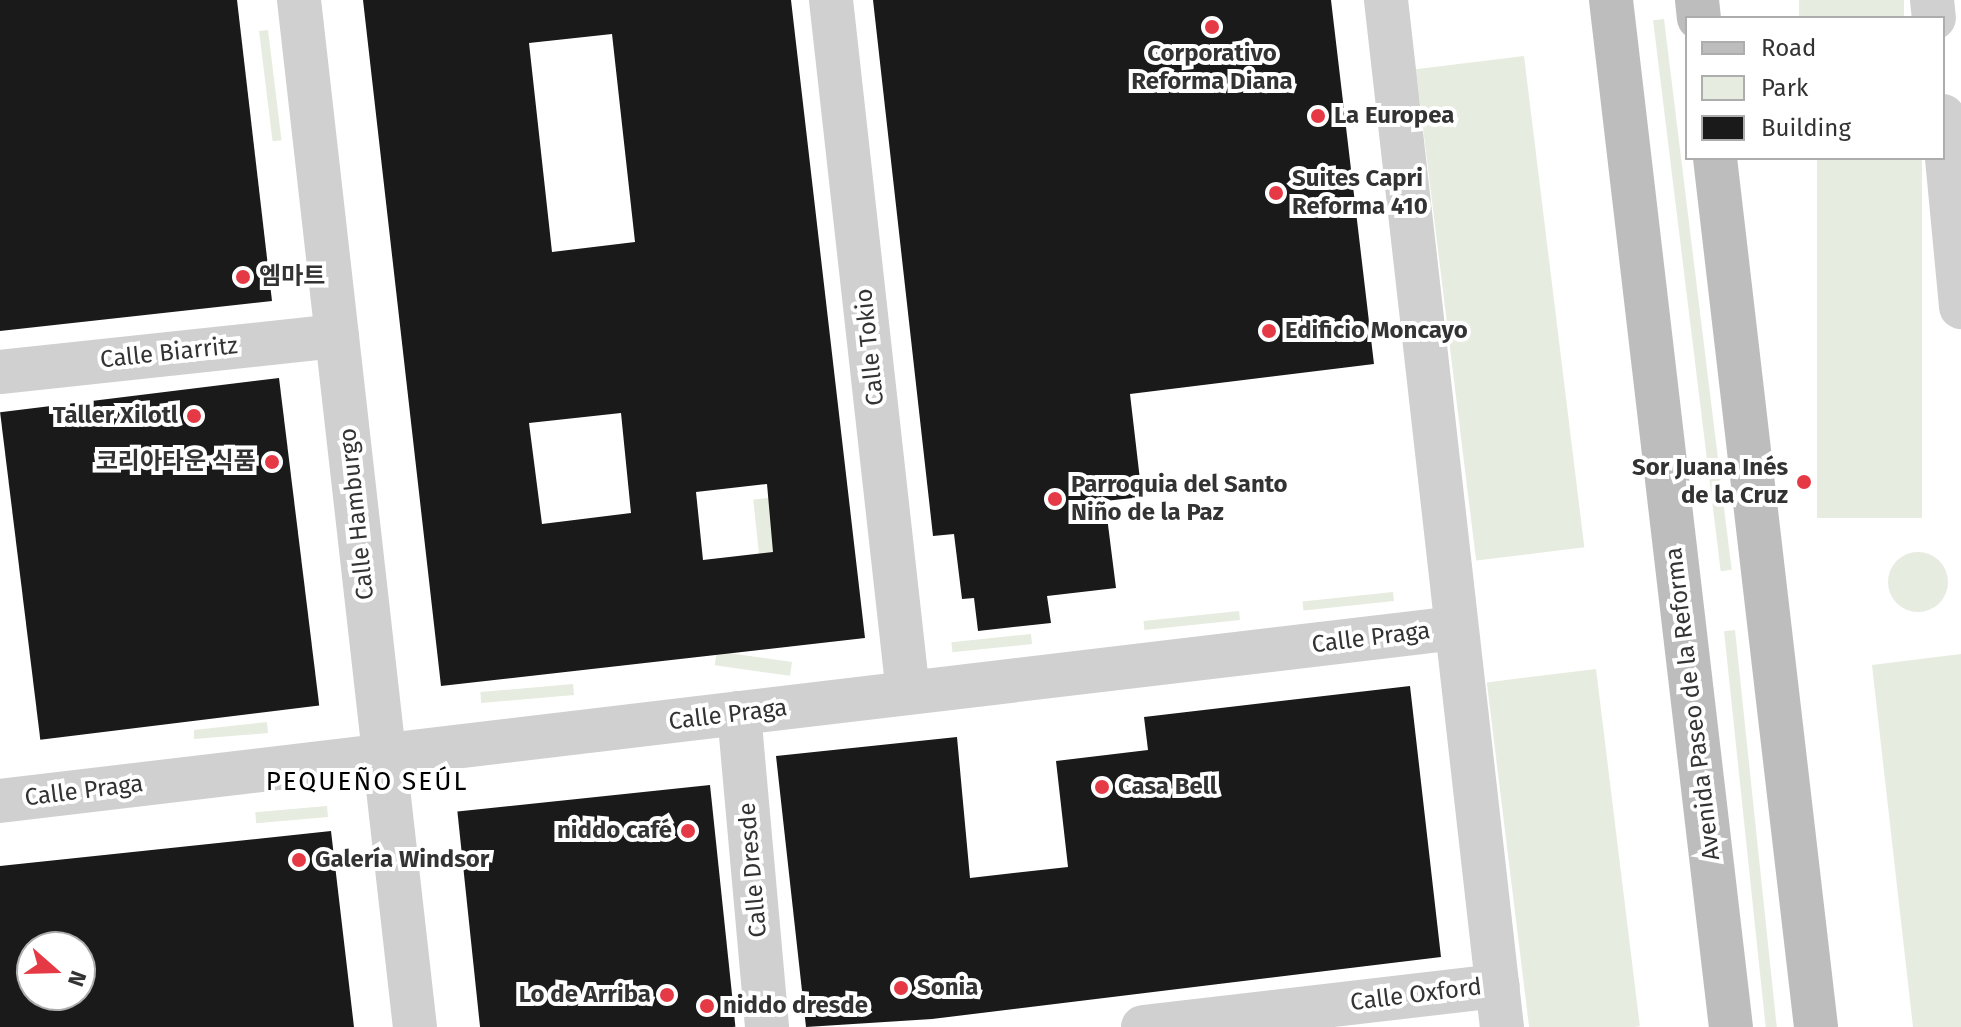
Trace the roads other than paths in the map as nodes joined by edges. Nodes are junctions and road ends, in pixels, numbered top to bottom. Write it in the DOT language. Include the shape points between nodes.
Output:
graph roads {
  1 [pos="299,0"];
  2 [pos="831,0"];
  3 [pos="1386,0"];
  4 [pos="1611,0"];
  5 [pos="1945,137"];
  6 [pos="1715,160"];
  7 [pos="1961,307"];
  8 [pos="337,336"];
  9 [pos="0,372"];
  10 [pos="1455,628"];
  11 [pos="908,693"];
  12 [pos="739,713"];
  13 [pos="385,755"];
  14 [pos="0,801"];
  15 [pos="1500,1006"];
  16 [pos="415,1027"];
  17 [pos="767,1027"];
  18 [pos="1143,1027"];
  19 [pos="1731,1027"];
  20 [pos="1816,1027"];
  1 -- 8 [label="street, Calle Hamburgo"];
  2 -- 11 [label="street, Calle Tokio"];
  3 -- 10 [label="street"];
  4 -- 19 [label="main road, Avenida Paseo de la Reforma"];
  5 -- 7 [label="street"];
  6 -- 20 [label="main road"];
  8 -- 9 [label="street, Calle Biarritz"];
  8 -- 13 [label="street, Calle Hamburgo"];
  10 -- 11 [label="street, Calle Praga"];
  10 -- 15 [label="street"];
  11 -- 12 [label="street, Calle Praga"];
  12 -- 13 [label="street, Calle Praga"];
  12 -- 17 [label="street, Calle Dresde"];
  13 -- 14 [label="street, Calle Praga"];
  13 -- 16 [label="street, Calle Hamburgo"];
  15 -- 18 [label="street, Calle Oxford"];
}
